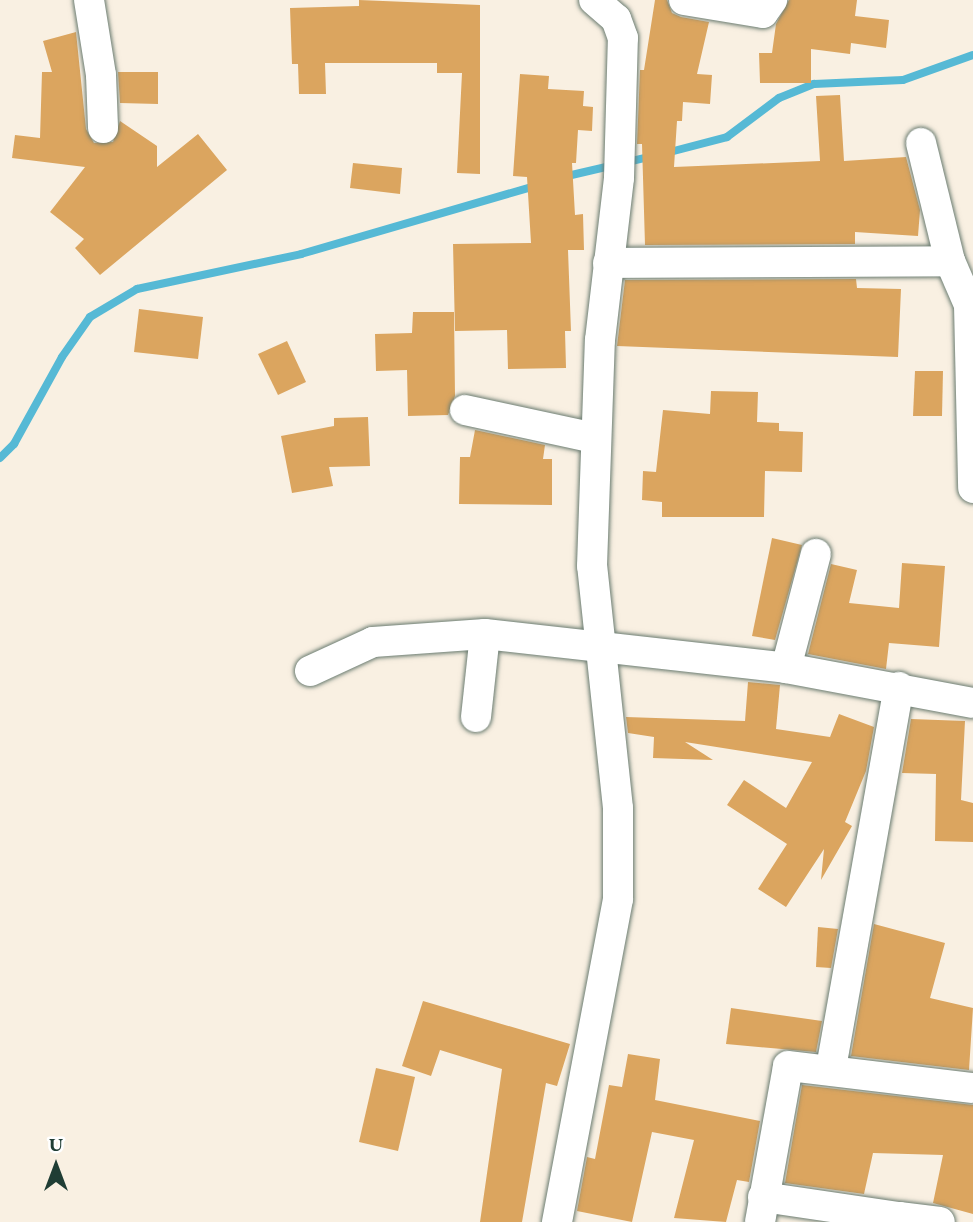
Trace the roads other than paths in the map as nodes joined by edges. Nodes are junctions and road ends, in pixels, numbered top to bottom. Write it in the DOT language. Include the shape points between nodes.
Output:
graph roads {
  1 [pos="89,0"];
  2 [pos="594,0"];
  3 [pos="684,0"];
  4 [pos="772,0"];
  5 [pos="103,128"];
  6 [pos="921,143"];
  7 [pos="950,261"];
  8 [pos="608,263"];
  9 [pos="971,305"];
  10 [pos="465,410"];
  11 [pos="595,438"];
  12 [pos="973,488"];
  13 [pos="816,554"];
  14 [pos="485,634"];
  15 [pos="598,650"];
  16 [pos="786,667"];
  17 [pos="310,671"];
  18 [pos="899,687"];
  19 [pos="973,703"];
  20 [pos="476,717"];
  21 [pos="831,1068"];
  22 [pos="973,1087"];
  23 [pos="762,1210"];
  24 [pos="899,1219"];
  25 [pos="557,1222"];
  26 [pos="940,1222"];
  1 -- 5 [label="street" via="101,75"];
  2 -- 8 [label="street" via="616,19 623,38 619,178"];
  3 -- 4 [label="street" via="762,13"];
  6 -- 7 [label="street"];
  7 -- 8 [label="street"];
  7 -- 9 [label="street"];
  8 -- 11 [label="street"];
  9 -- 12 [label="street"];
  10 -- 11 [label="street"];
  11 -- 15 [label="street" via="592,566"];
  13 -- 16 [label="street"];
  14 -- 15 [label="street" via="526,636"];
  14 -- 17 [label="street" via="373,642"];
  14 -- 20 [label="street"];
  15 -- 16 [label="street"];
  15 -- 25 [label="street" via="618,808 618,899"];
  16 -- 18 [label="street"];
  18 -- 19 [label="street"];
  18 -- 21 [label="street"];
  21 -- 22 [label="street"];
  21 -- 23 [label="street" via="796,1064 784,1072"];
  23 -- 24 [label="street"];
  24 -- 26 [label="street"];
}
